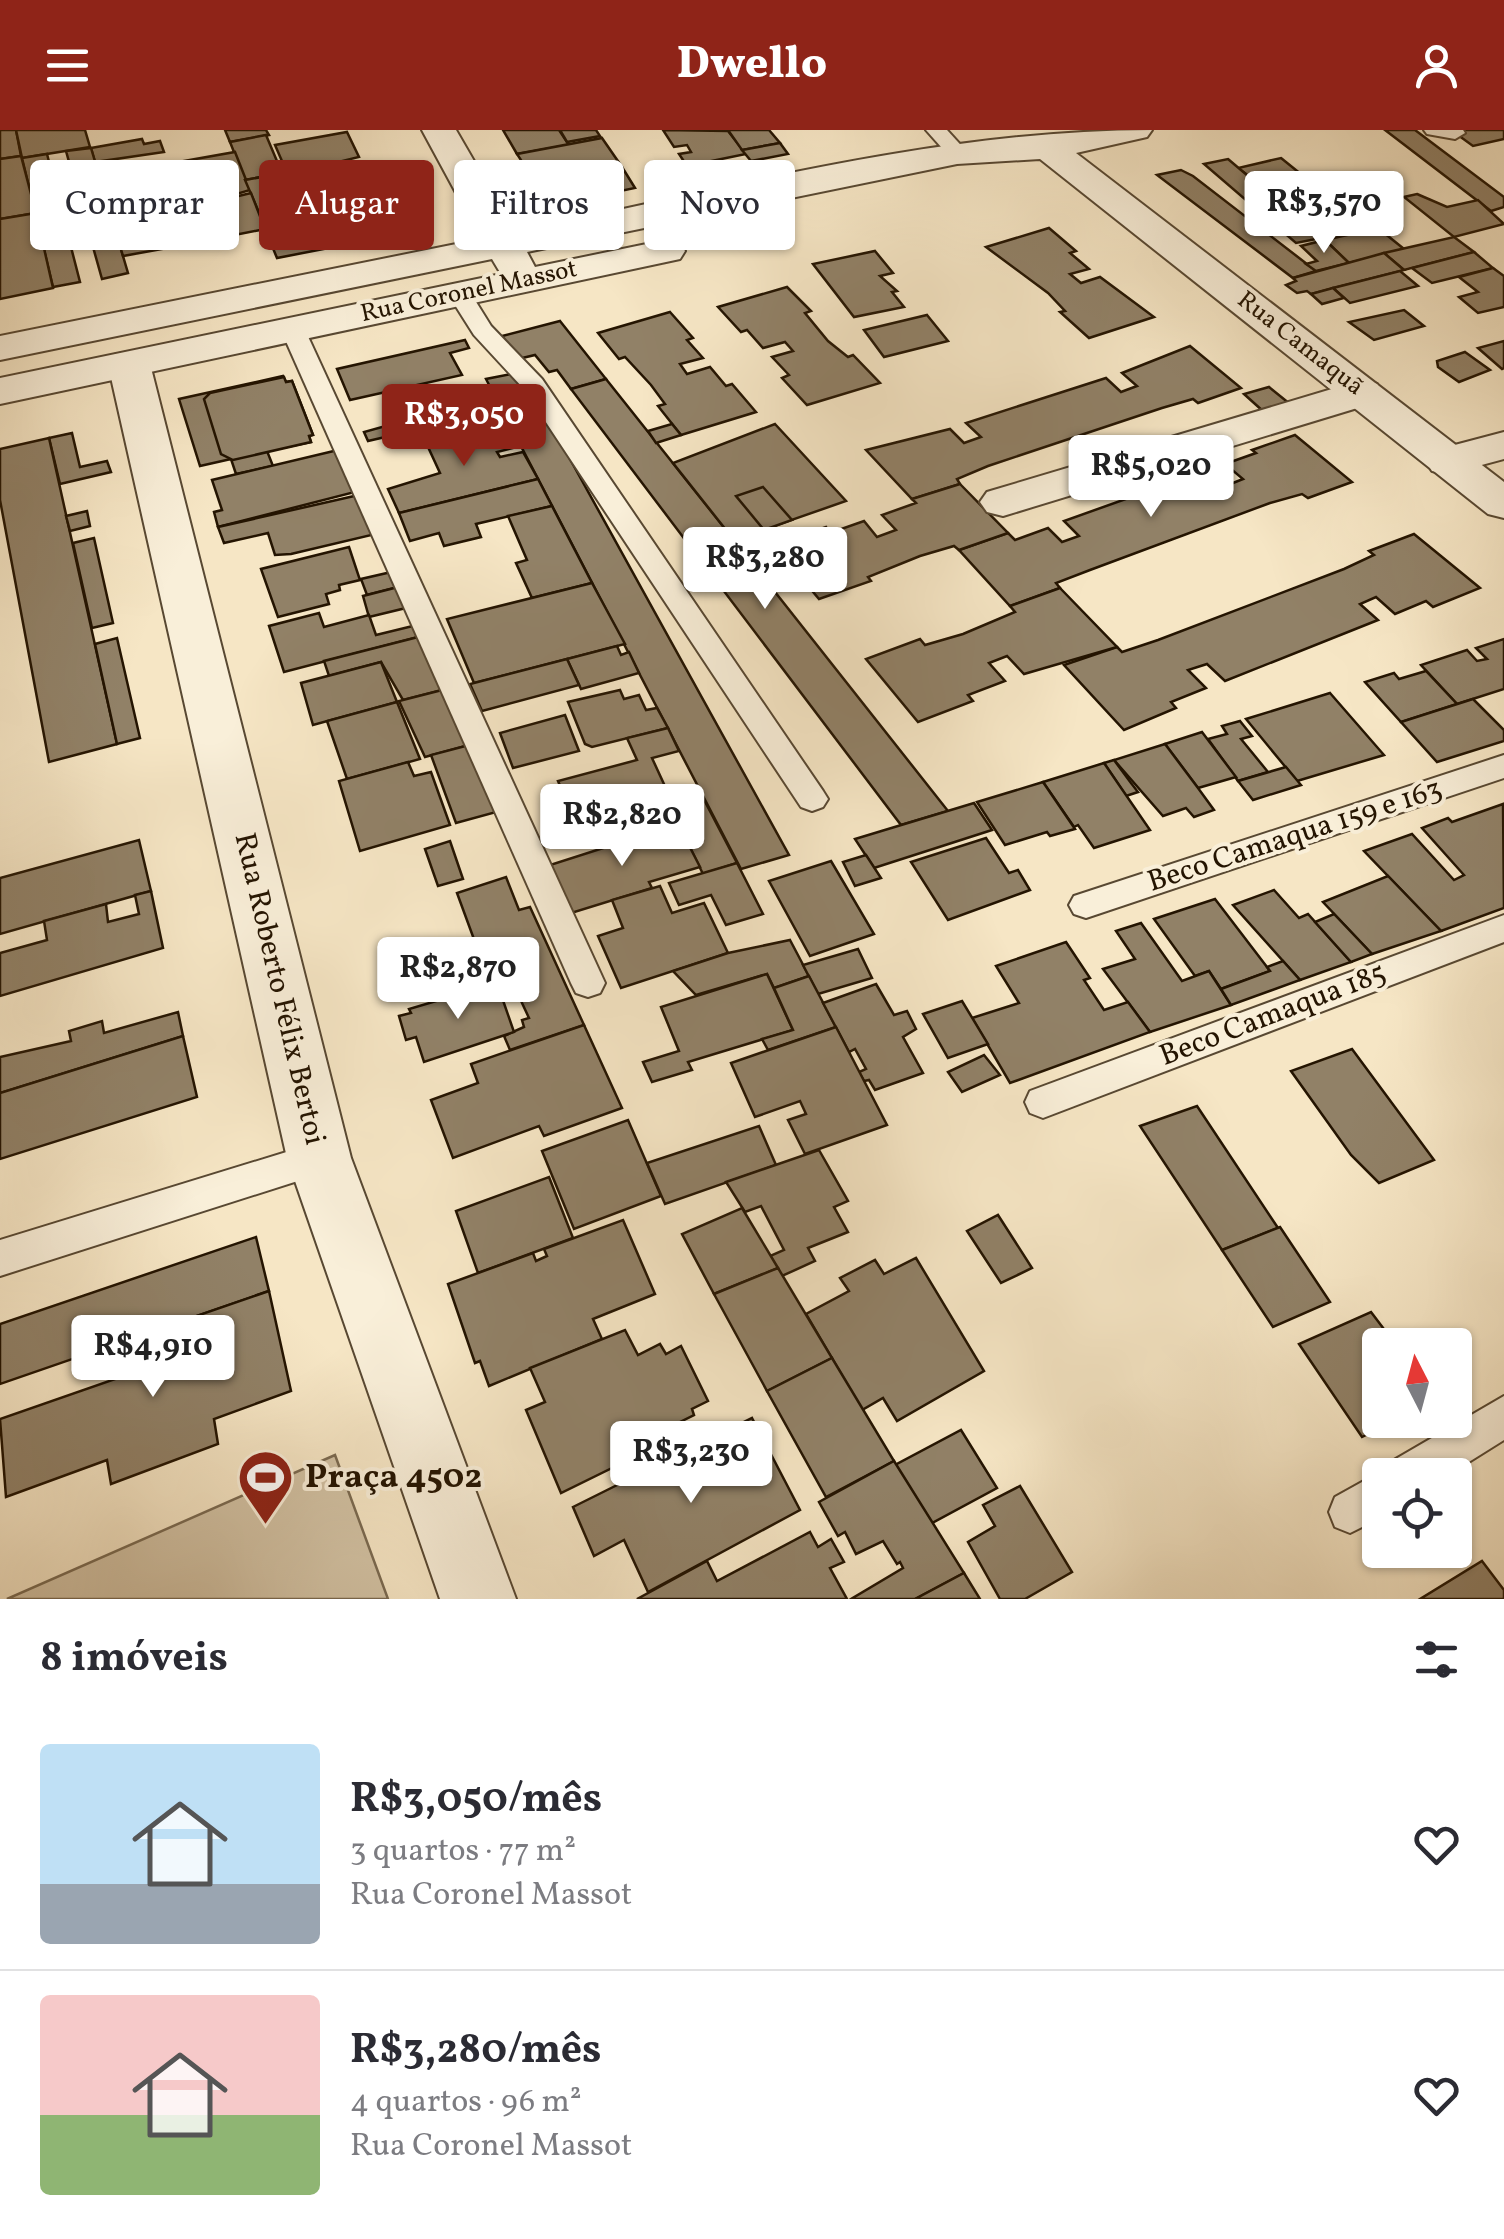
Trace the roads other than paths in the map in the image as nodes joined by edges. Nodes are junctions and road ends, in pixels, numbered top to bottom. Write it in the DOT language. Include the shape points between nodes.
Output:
graph roads {
  1 [pos="438,130"];
  2 [pos="1135,130"];
  3 [pos="1048,148"];
  4 [pos="951,157"];
  5 [pos="455,160"];
  6 [pos="624,221"];
  7 [pos="480,250"];
  8 [pos="507,250"];
  9 [pos="670,250"];
  10 [pos="524,281"];
  11 [pos="460,294"];
  12 [pos="293,330"];
  13 [pos="0,348"];
  14 [pos="129,364"];
  15 [pos="0,392"];
  16 [pos="1362,393"];
  17 [pos="1504,444"];
  18 [pos="1448,460"];
  19 [pos="1002,502"];
  20 [pos="1504,504"];
  21 [pos="1504,766"];
  22 [pos="812,799"];
  23 [pos="1086,905"];
  24 [pos="1504,928"];
  25 [pos="588,983"];
  26 [pos="1043,1102"];
  27 [pos="319,1158"];
  28 [pos="0,1258"];
  29 [pos="1504,1416"];
  30 [pos="1436,1458"];
  31 [pos="478,1599"];
  1 -- 5 [label="street"];
  2 -- 3 [label="street, Rua Coronel Massot"];
  3 -- 4 [label="street, Rua Coronel Massot" via="977,186"];
  3 -- 16 [label="street, Rua Camaquã"];
  4 -- 6 [label="street, Rua Coronel Massot"];
  7 -- 13 [label="street, Rua Coronel Massot"];
  8 -- 10 [label="street"];
  9 -- 10 [label="street, Rua Coronel Massot"];
  10 -- 11 [label="street, Rua Coronel Massot"];
  11 -- 12 [label="street, Rua Coronel Massot"];
  11 -- 22 [label="lane" via="482,330 533,384"];
  12 -- 14 [label="street, Rua Coronel Massot"];
  12 -- 25 [label="lane"];
  14 -- 15 [label="street, Rua Coronel Massot"];
  14 -- 27 [label="street, Rua Roberto Félix Bertoi"];
  16 -- 18 [label="street, Rua Camaquã"];
  16 -- 19 [label="street"];
  17 -- 18 [label="street"];
  18 -- 20 [label="street, Rua Camaquã"];
  21 -- 23 [label="lane, Beco Camaqua 159 e 163"];
  24 -- 26 [label="lane, Beco Camaqua 185"];
  27 -- 28 [label="lane"];
  27 -- 31 [label="street, Rua Roberto Félix Bertoi"];
  29 -- 30 [label="lane"];
}
